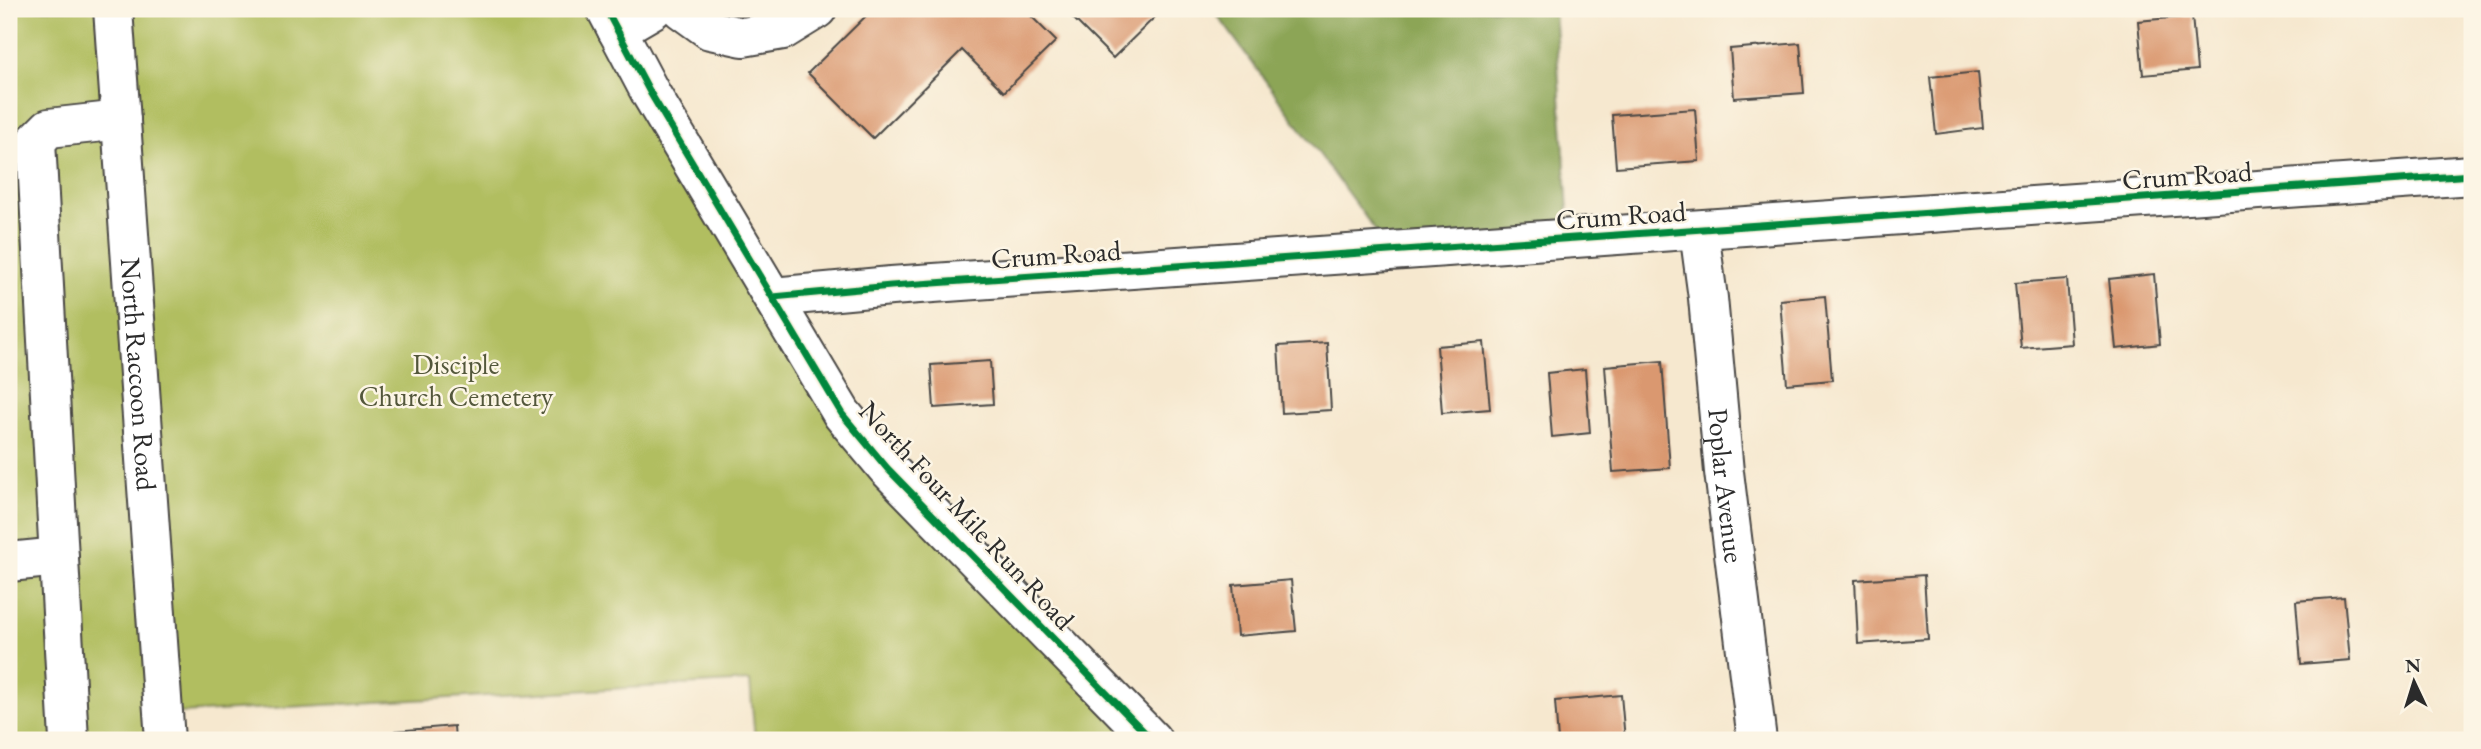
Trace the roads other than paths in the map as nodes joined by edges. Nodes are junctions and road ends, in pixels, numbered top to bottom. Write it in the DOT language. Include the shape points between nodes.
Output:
graph roads {
  1 [pos="113,9"];
  2 [pos="653,9"];
  3 [pos="681,9"];
  4 [pos="817,9"];
  5 [pos="612,20"];
  6 [pos="121,120"];
  7 [pos="22,142"];
  8 [pos="2472,175"];
  9 [pos="1699,231"];
  10 [pos="773,297"];
  11 [pos="59,557"];
  12 [pos="9,562"];
  13 [pos="69,740"];
  14 [pos="165,740"];
  15 [pos="1152,740"];
  16 [pos="1757,740"];
  1 -- 6 [label="street, North Raccoon Road"];
  2 -- 5 [label="street"];
  3 -- 4 [label="street" via="710,30 743,37 783,30"];
  5 -- 10 [label="street, North Four Mile Run Road"];
  6 -- 7 [label="street" via="49,128"];
  6 -- 14 [label="street, North Raccoon Road"];
  7 -- 11 [label="street"];
  8 -- 9 [label="street, Crum Road"];
  9 -- 10 [label="street, Crum Road"];
  9 -- 16 [label="street, Poplar Avenue"];
  10 -- 15 [label="street, North Four Mile Run Road" via="842,414 887,468"];
  11 -- 12 [label="street"];
  11 -- 13 [label="street"];
}
